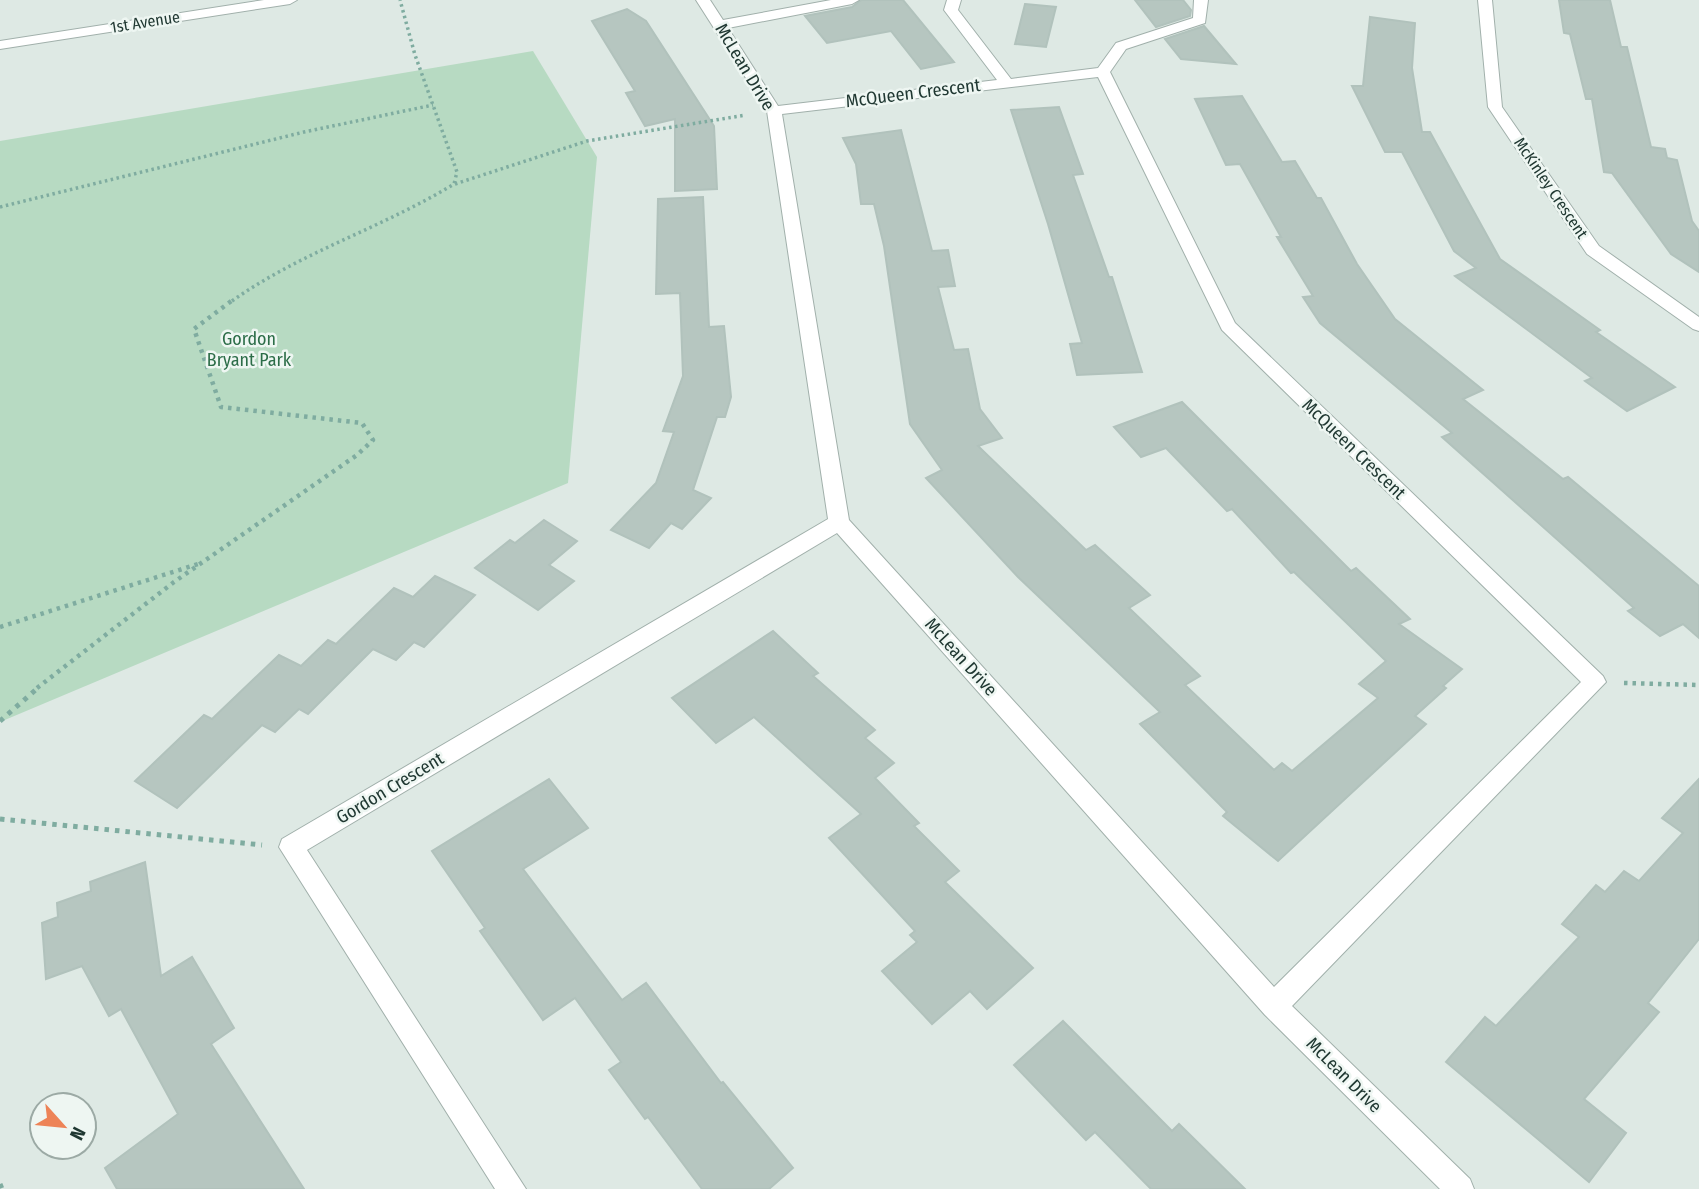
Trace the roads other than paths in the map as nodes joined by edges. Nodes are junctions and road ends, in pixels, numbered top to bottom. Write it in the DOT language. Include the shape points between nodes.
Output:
graph roads {
  1 [pos="290,0"];
  2 [pos="704,0"];
  3 [pos="852,0"];
  4 [pos="954,0"];
  5 [pos="1201,0"];
  6 [pos="1485,0"];
  7 [pos="720,25"];
  8 [pos="0,45"];
  9 [pos="1103,72"];
  10 [pos="1006,82"];
  11 [pos="774,111"];
  12 [pos="1699,325"];
  13 [pos="839,522"];
  14 [pos="1274,1006"];
  15 [pos="512,1189"];
  16 [pos="1460,1189"];
  1 -- 8 [label="street, 1st Avenue"];
  2 -- 7 [label="street, McLean Drive"];
  3 -- 7 [label="street"];
  4 -- 10 [label="street" via="951,10"];
  5 -- 9 [label="street" via="1200,20 1121,46"];
  6 -- 12 [label="street, McKinley Crescent" via="1495,107 1593,250"];
  7 -- 11 [label="street, McLean Drive"];
  9 -- 10 [label="street, McQueen Crescent"];
  9 -- 14 [label="street, McQueen Crescent" via="1228,326 1595,682"];
  10 -- 11 [label="street, McQueen Crescent"];
  11 -- 13 [label="street, McLean Drive"];
  13 -- 14 [label="street, McLean Drive"];
  13 -- 15 [label="street, Gordon Crescent" via="291,847"];
  14 -- 16 [label="street, McLean Drive"];
}
